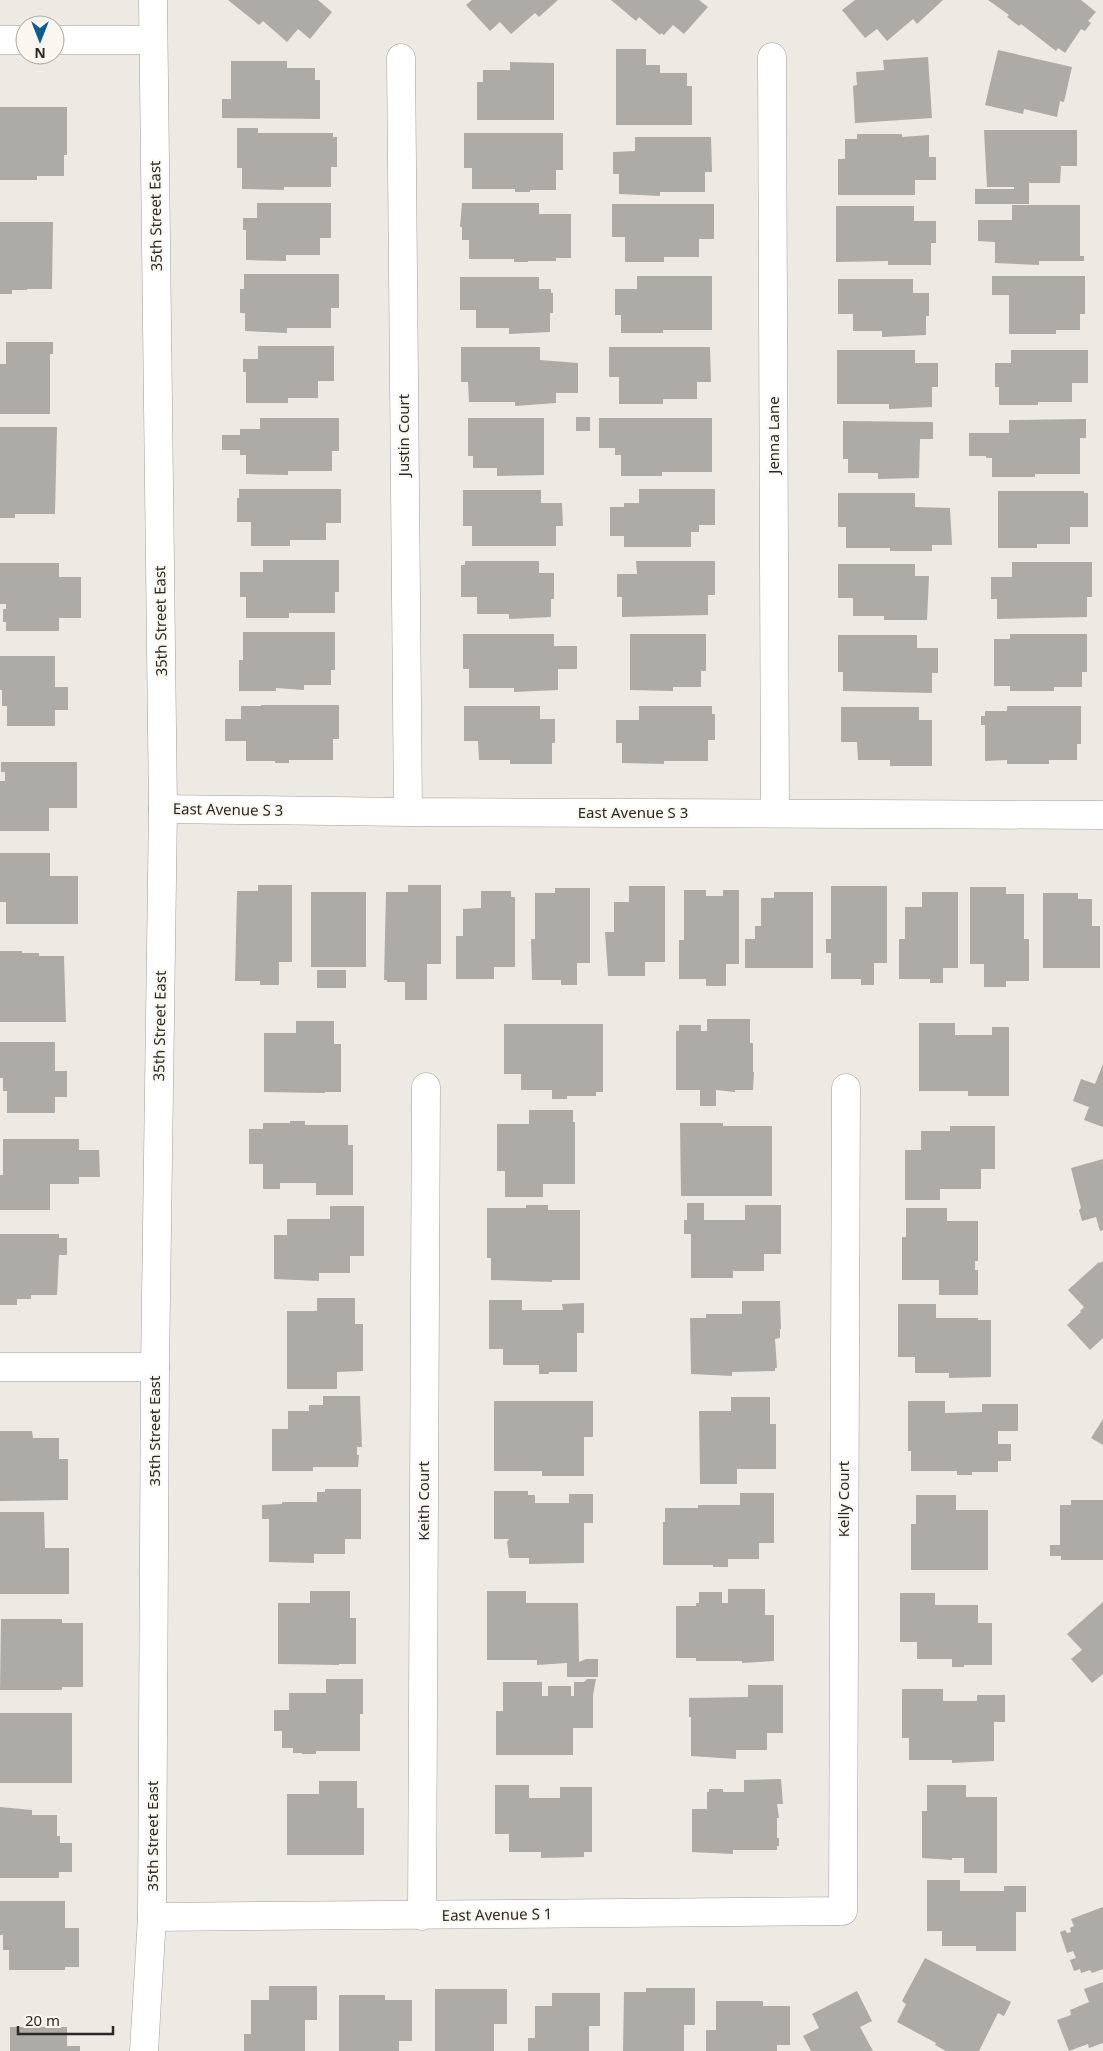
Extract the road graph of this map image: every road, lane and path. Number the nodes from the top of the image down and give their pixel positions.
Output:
1 (153, 0) edge
2 (0, 40) edge
3 (15, 40) edge
4 (65, 40) edge
5 (153, 40) junction
6 (772, 56) dead end
7 (401, 58) dead end
8 (163, 809) junction
9 (408, 812) junction
10 (775, 813) junction
11 (1103, 815) edge
12 (426, 1086) dead end
13 (846, 1088) dead end
14 (0, 1367) edge
15 (156, 1367) junction
16 (842, 1911) joint
17 (422, 1916) junction
18 (152, 1918) junction
19 (144, 2051) edge

1 - 5 street, 35th Street East
2 - 3 street
4 - 5 street
5 - 8 street, 35th Street East
6 - 10 street, Jenna Lane
7 - 9 street, Justin Court
8 - 9 street, East Avenue S 3
8 - 15 street, 35th Street East
9 - 10 street, East Avenue S 3
10 - 11 street, East Avenue S 3
12 - 17 street, Keith Court
13 - 16 street, Kelly Court
14 - 15 street
15 - 18 street, 35th Street East
16 - 17 street, East Avenue S 1
17 - 18 street, East Avenue S 1
18 - 19 street, 35th Street East

